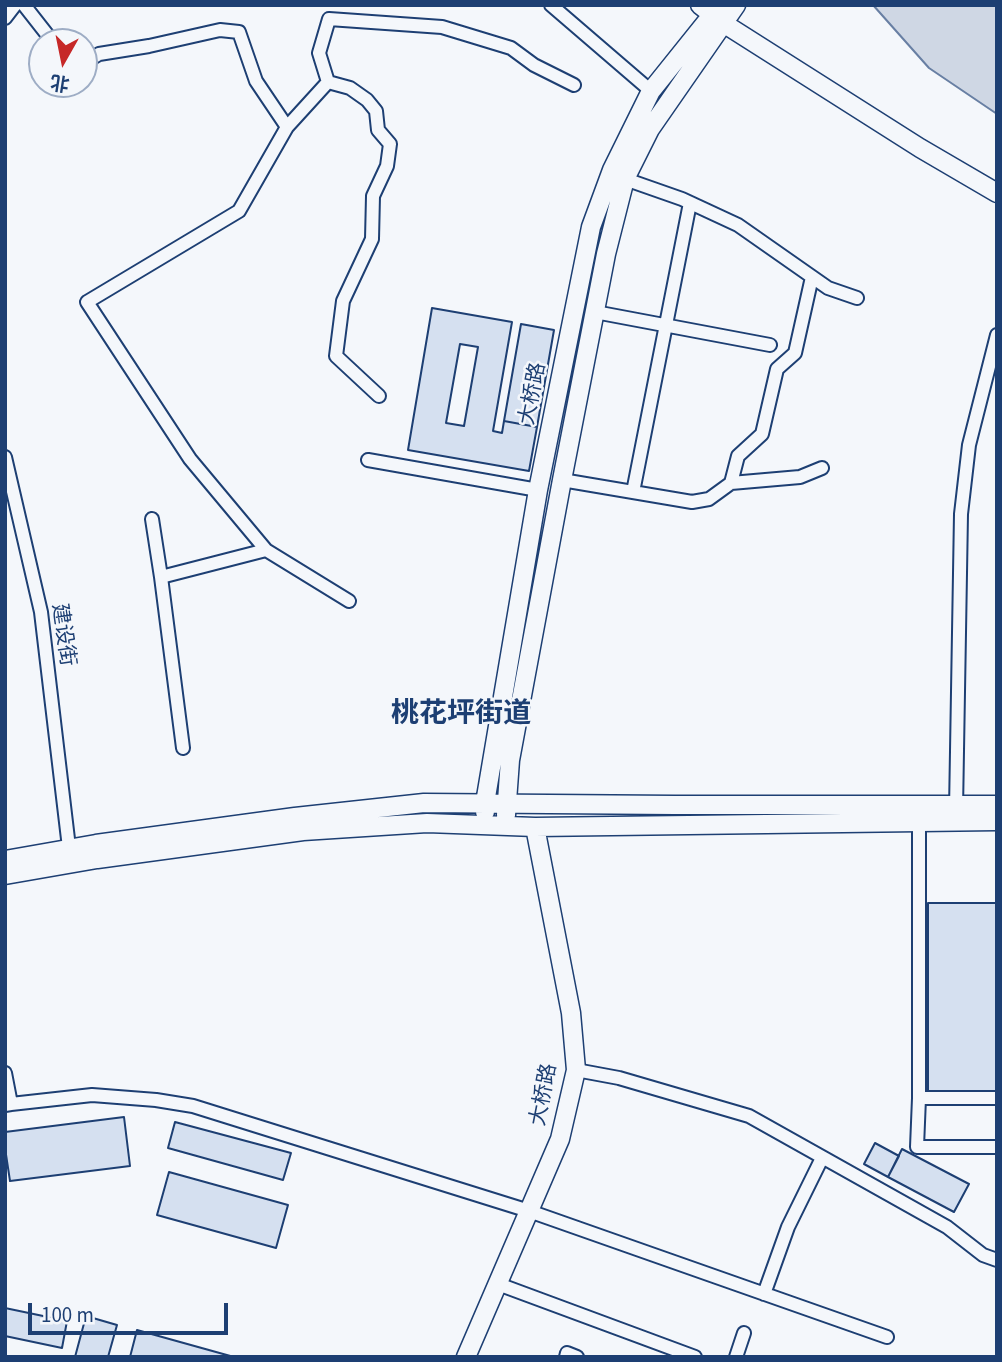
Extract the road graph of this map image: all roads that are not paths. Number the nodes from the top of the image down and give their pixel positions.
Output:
1 (15, 5) edge
2 (24, 5) edge
3 (551, 5) edge
4 (736, 5) edge
5 (714, 12) edge
6 (5, 18) edge
7 (42, 28) edge
8 (98, 55) edge
9 (328, 82) junction
10 (574, 85) dead end
11 (651, 91) junction
12 (286, 127) junction
13 (625, 179) junction
14 (997, 193) edge
15 (690, 203) junction
16 (812, 277) junction
17 (857, 298) dead end
18 (595, 312) junction
19 (666, 325) junction
20 (997, 335) edge
21 (770, 345) dead end
22 (379, 396) dead end
23 (5, 457) edge
24 (368, 460) dead end
25 (822, 468) dead end
26 (562, 480) junction
27 (731, 483) junction
28 (538, 490) junction
29 (633, 492) junction
30 (10, 495) edge
31 (152, 519) dead end
32 (266, 550) junction
33 (161, 577) junction
34 (349, 601) dead end
35 (183, 748) dead end
36 (485, 803) junction
37 (506, 804) junction
38 (997, 805) edge
39 (956, 813) junction
40 (919, 821) junction
41 (997, 821) edge
42 (485, 825) junction
43 (505, 826) junction
44 (535, 827) junction
45 (71, 856) junction
46 (5, 860) edge
47 (5, 875) edge
48 (576, 1070) junction
49 (5, 1073) edge
50 (919, 1098) junction
51 (997, 1098) edge
52 (8, 1104) edge
53 (997, 1147) edge
54 (822, 1158) junction
55 (529, 1211) junction
56 (997, 1260) edge
57 (498, 1284) junction
58 (764, 1294) junction
59 (744, 1334) dead end
60 (887, 1337) dead end
61 (467, 1357) edge
62 (566, 1357) edge
63 (577, 1357) edge
64 (695, 1357) edge
65 (736, 1357) edge

1 - 6 street
2 - 7 street
3 - 11 street
4 - 5 main road
5 - 11 main road, 大桥路
5 - 13 main road
5 - 14 main road
8 - 12 street
9 - 10 street
9 - 12 street
9 - 22 street
11 - 28 main road, 大桥路
12 - 32 street
13 - 15 street
13 - 18 main road
15 - 16 street
15 - 19 street
16 - 17 street
16 - 27 street
18 - 19 street
18 - 26 main road
19 - 21 street
19 - 29 street
20 - 39 street
23 - 30 street, 建设街
24 - 28 street
25 - 27 street
26 - 29 street
26 - 37 main road
27 - 29 street
28 - 36 main road, 大桥路
30 - 45 street, 建设街
31 - 33 street
32 - 33 street
32 - 34 street
33 - 35 street
36 - 37 main road
36 - 42 main road, 大桥路
36 - 45 main road
37 - 39 main road
37 - 43 main road
38 - 39 main road
39 - 40 main road
39 - 41 main road
40 - 44 main road
40 - 50 street
42 - 43 main road
42 - 45 main road
43 - 44 main road
44 - 48 main road, 大桥路
45 - 46 main road
45 - 47 main road
48 - 54 street
48 - 55 main road, 大桥路
49 - 52 street
50 - 51 street
50 - 53 street
52 - 55 street
54 - 56 street
54 - 58 street
55 - 57 main road, 大桥路
55 - 58 street
57 - 61 main road, 大桥路
57 - 64 street
58 - 60 street
59 - 65 street
62 - 63 street

